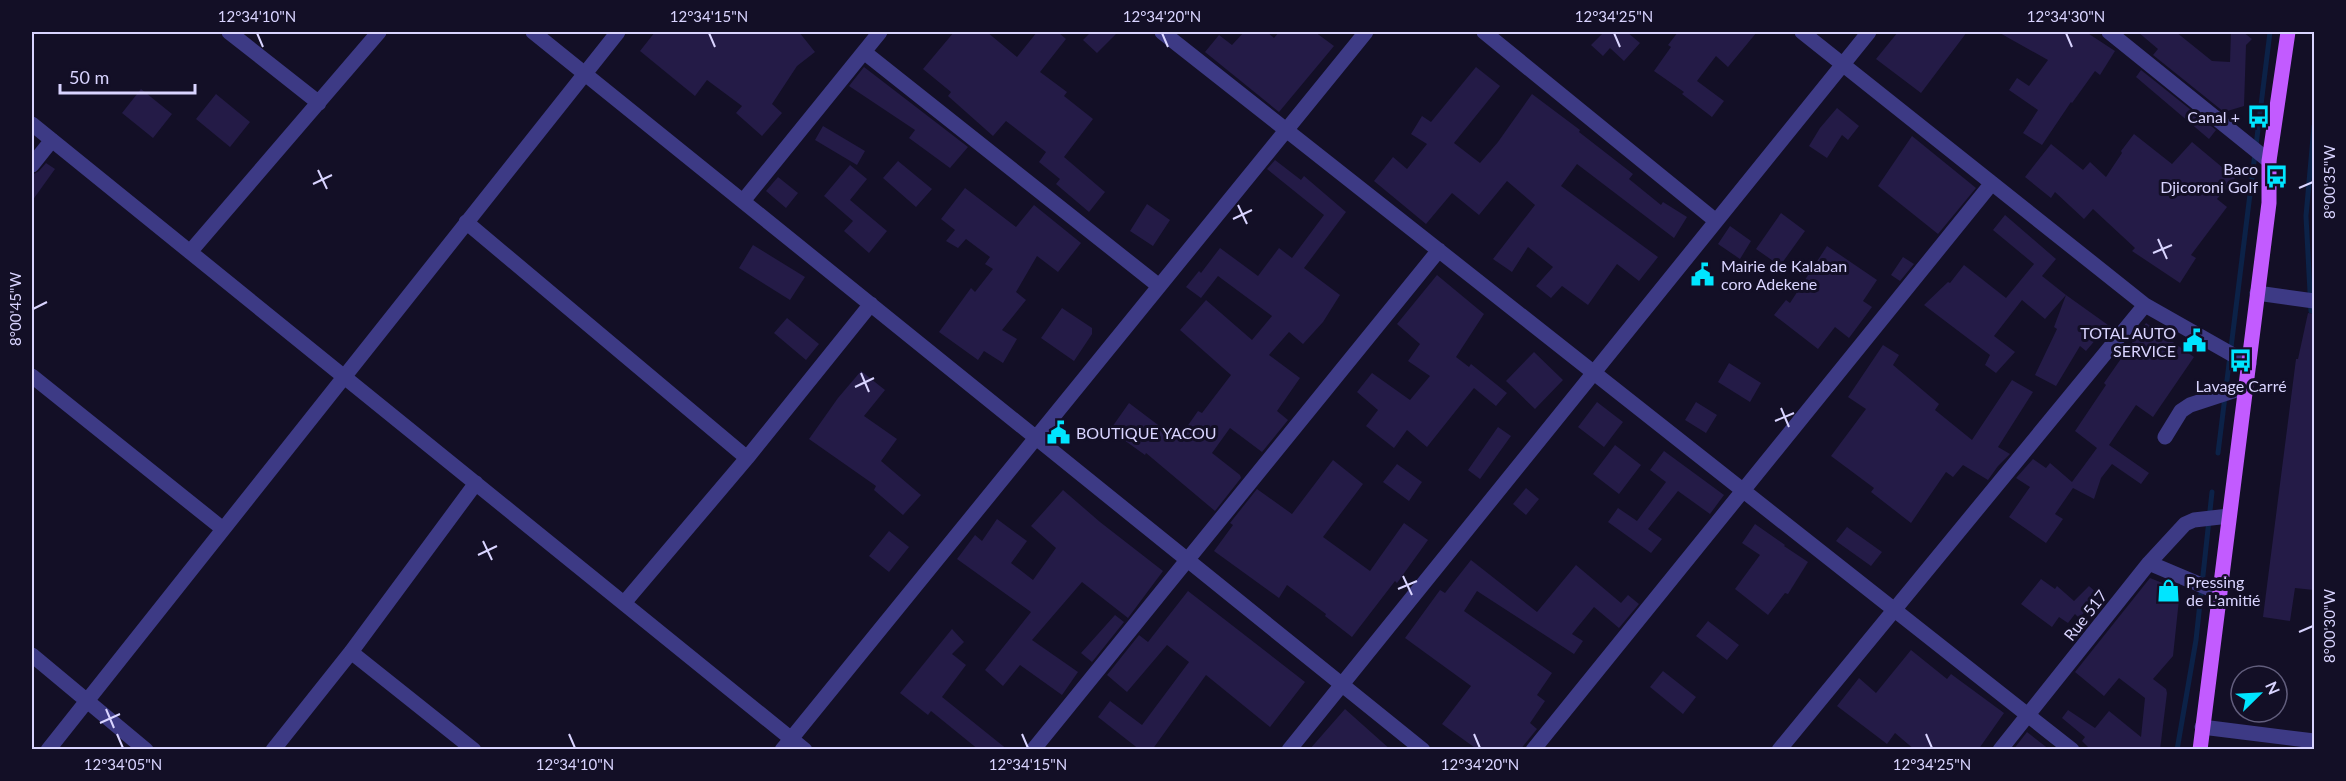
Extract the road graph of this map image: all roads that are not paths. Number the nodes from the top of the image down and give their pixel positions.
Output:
1 (229, 32) edge
2 (379, 32) edge
3 (533, 32) edge
4 (618, 32) edge
5 (880, 32) edge
6 (1162, 32) edge
7 (1366, 32) edge
8 (1484, 32) edge
9 (1802, 32) edge
10 (1869, 32) edge
11 (2109, 32) edge
12 (2288, 32) edge
13 (864, 52) junction
14 (1843, 64) junction
15 (585, 73) junction
16 (319, 103) junction
17 (32, 124) edge
18 (1287, 129) junction
19 (52, 140) junction
20 (2269, 161) junction
21 (32, 165) edge
22 (1992, 183) junction
23 (743, 201) junction
24 (1716, 221) junction
25 (466, 222) junction
26 (1439, 250) junction
27 (190, 252) junction
28 (1159, 286) junction
29 (2257, 293) junction
30 (2314, 301) edge
31 (871, 304) junction
32 (2145, 305) junction
33 (2249, 364) junction
34 (1594, 372) junction
35 (32, 376) edge
36 (344, 376) junction
37 (2246, 387) junction
38 (2166, 437) dead end
39 (1036, 438) junction
40 (747, 458) junction
41 (476, 483) junction
42 (1743, 490) junction
43 (2229, 516) junction
44 (223, 529) junction
45 (1188, 560) junction
46 (2149, 563) junction
47 (2220, 593) junction
48 (624, 603) junction
49 (1894, 609) junction
50 (351, 652) junction
51 (32, 655) edge
52 (1342, 685) junction
53 (86, 700) junction
54 (2028, 715) junction
55 (2202, 727) junction
56 (2314, 741) edge
57 (787, 744) edge
58 (48, 750) edge
59 (146, 750) edge
60 (273, 750) edge
61 (474, 750) edge
62 (805, 750) edge
63 (1033, 750) edge
64 (1289, 750) edge
65 (1423, 750) edge
66 (1533, 750) edge
67 (1779, 750) edge
68 (2000, 750) edge
69 (2072, 750) edge
70 (2200, 750) edge

1 - 16 street
2 - 16 street
3 - 15 street
4 - 15 street
5 - 13 street
6 - 18 street
7 - 18 street
8 - 24 street
9 - 14 street
10 - 14 street
11 - 20 street
12 - 20 main road
13 - 23 street
13 - 28 street
14 - 22 street
14 - 24 street
15 - 23 street
15 - 25 street
16 - 27 street
17 - 19 street
18 - 26 street
18 - 28 street
19 - 21 street
19 - 27 street
20 - 29 main road
22 - 32 street
22 - 42 street
23 - 31 street
24 - 34 street
25 - 36 street
25 - 40 street
26 - 34 street
26 - 45 street
27 - 36 street
28 - 39 street
29 - 30 street
29 - 33 main road
31 - 39 street
31 - 40 street
32 - 33 street
32 - 49 street
33 - 37 main road
34 - 42 street
34 - 52 street
35 - 44 street
36 - 41 street
36 - 44 street
37 - 38 street
37 - 43 main road
39 - 45 street
39 - 57 street
40 - 48 street
41 - 48 street
41 - 50 street
42 - 49 street
42 - 66 street
43 - 46 street, Rue 517
43 - 47 main road
44 - 53 street
45 - 52 street
45 - 63 street
46 - 47 street
46 - 54 street, Rue 517
47 - 55 main road
48 - 57 street
49 - 54 street
49 - 67 street
50 - 60 street
50 - 61 street
51 - 53 street
52 - 64 street
52 - 65 street
53 - 58 street
53 - 59 street
54 - 68 street, Rue 517
54 - 69 street
55 - 56 street
55 - 70 main road
57 - 62 street

